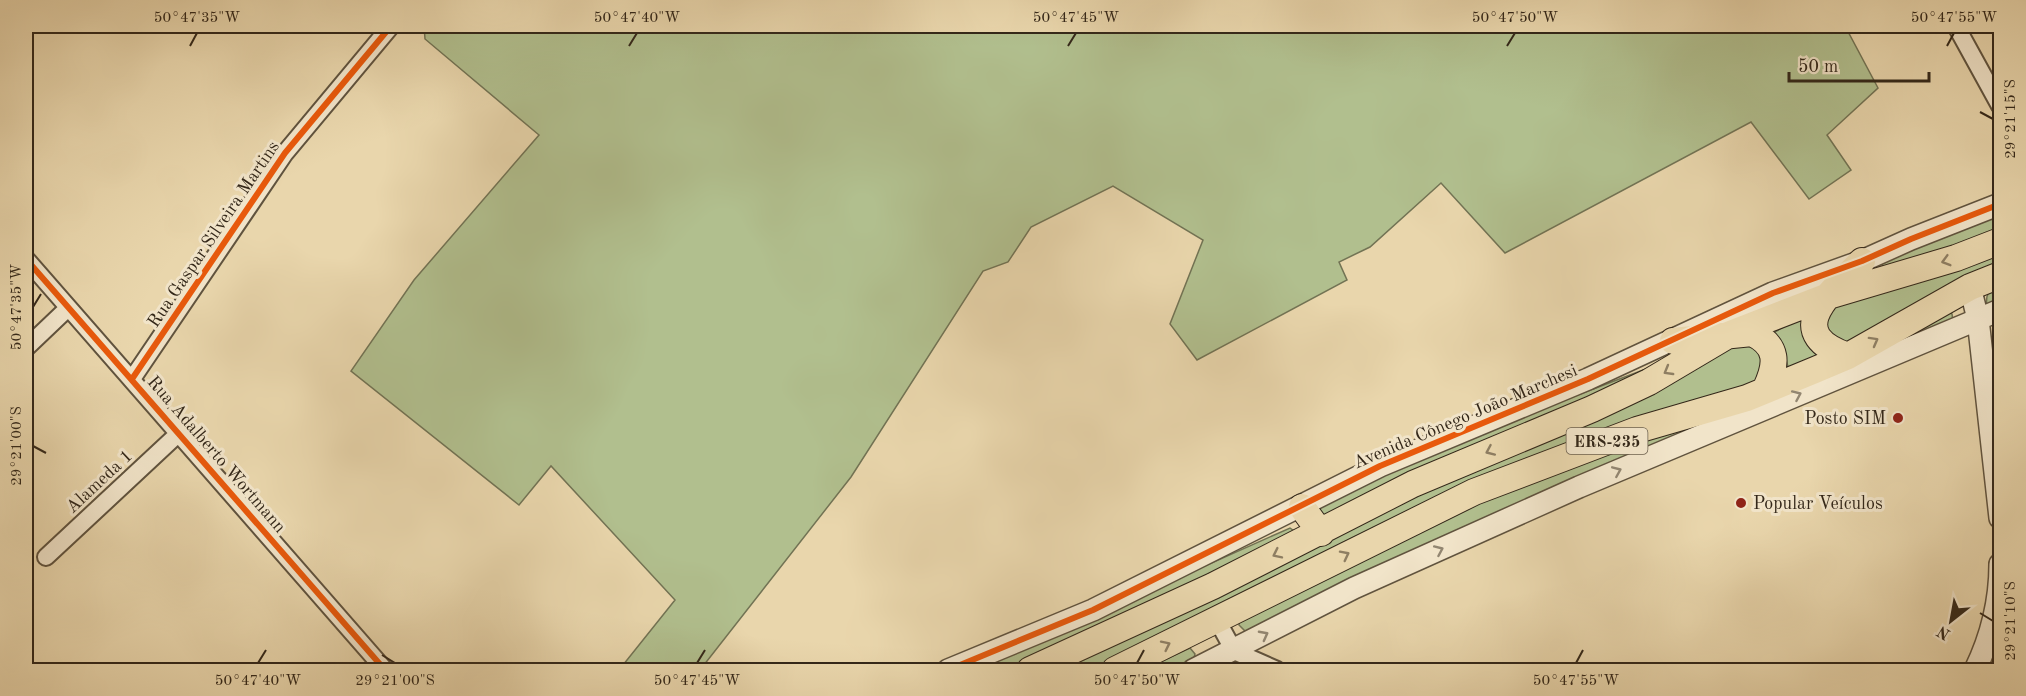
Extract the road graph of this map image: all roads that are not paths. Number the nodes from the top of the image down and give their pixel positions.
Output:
1 (391, 26) edge
2 (1956, 26) edge
3 (2001, 106) edge
4 (2001, 204) edge
5 (2001, 241) edge
6 (26, 259) edge
7 (1862, 261) junction
8 (2001, 275) edge
9 (1970, 287) junction
10 (1828, 296) junction
11 (68, 308) junction
12 (2001, 310) edge
13 (1978, 319) junction
14 (1730, 334) junction
15 (1673, 341) junction
16 (26, 348) edge
17 (1848, 356) junction
18 (132, 379) junction
19 (1766, 388) junction
20 (179, 433) junction
21 (1302, 507) junction
22 (2001, 518) edge
23 (1321, 533) junction
24 (46, 558) dead end
25 (2001, 564) edge
26 (1217, 620) junction
27 (1234, 651) junction
28 (385, 670) edge
29 (948, 670) edge
30 (1030, 670) edge
31 (1115, 670) edge
32 (1193, 670) edge
33 (1277, 670) edge
34 (1975, 670) edge

1 - 18 street, Rua Gaspar Silveira Martins
2 - 3 street
4 - 7 street, Avenida Cônego João Marchesi
5 -> 10 main road, ERS-235
6 - 11 street, Rua Adalberto Wortmann
7 - 10 main road
7 - 15 street, Avenida Cônego João Marchesi
8 - 9 main road, ERS-235
9 - 13 street
17 -> 9 main road, ERS-235
10 - 14 main road, ERS-235
10 - 17 main road
11 - 16 street
11 - 18 street, Rua Adalberto Wortmann
12 - 13 street
13 - 22 street
27 -> 13 street
14 - 15 main road
14 - 19 main road
14 -> 23 main road, ERS-235
15 - 21 street, Avenida Cônego João Marchesi
17 - 19 main road, ERS-235
18 - 20 street, Rua Adalberto Wortmann
26 -> 19 main road, ERS-235
20 - 24 street, Alameda 1
20 - 28 street, Rua Adalberto Wortmann
21 - 23 main road
21 - 29 street, Avenida Cônego João Marchesi
23 -> 30 main road, ERS-235
25 - 34 street
26 - 27 street
31 -> 26 main road, ERS-235
27 - 32 street
27 - 33 street

